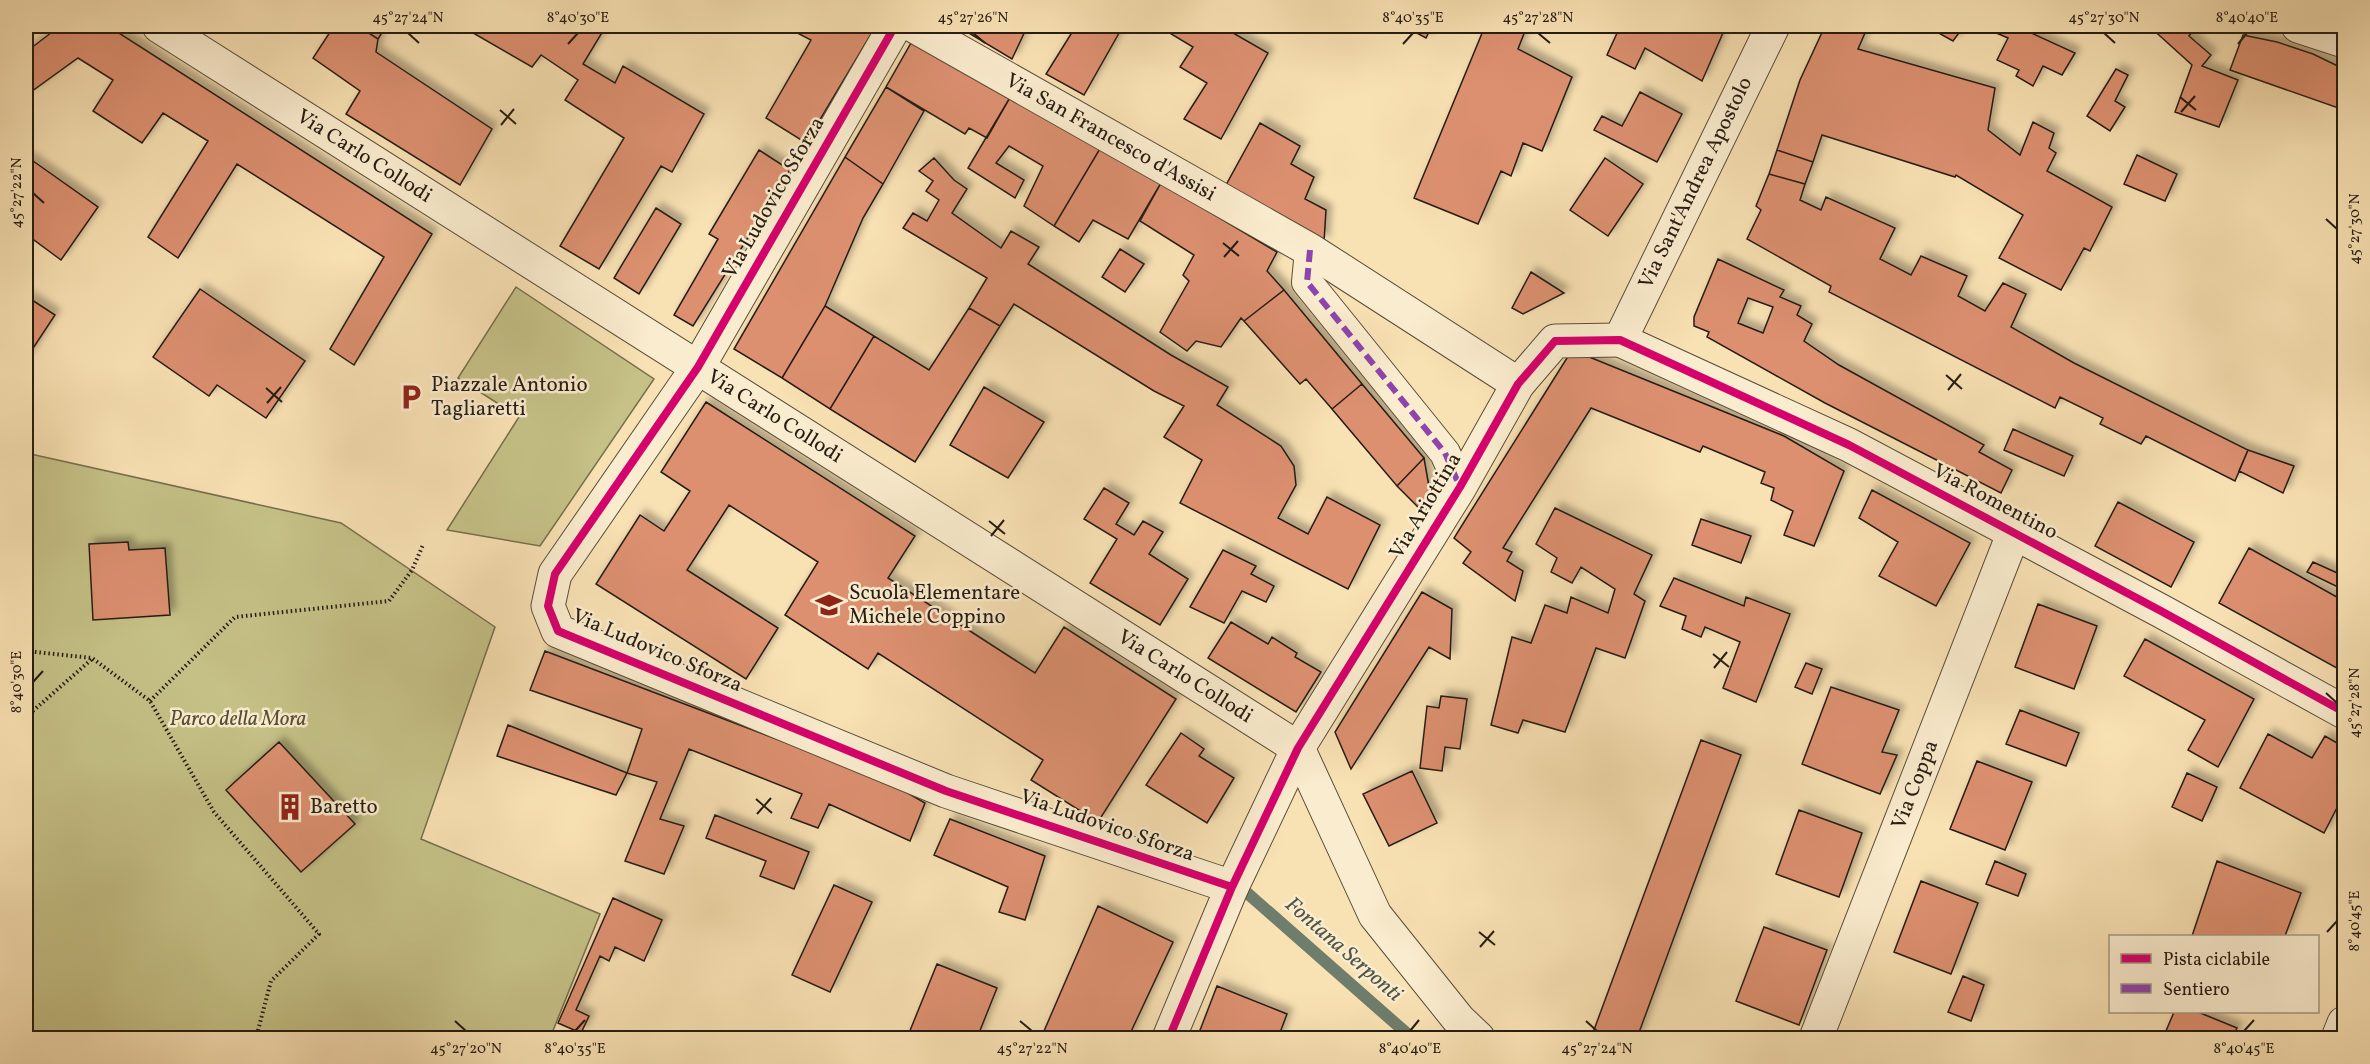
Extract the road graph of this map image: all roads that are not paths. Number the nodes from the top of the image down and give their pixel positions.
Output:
1 (159, 26) edge
2 (895, 26) edge
3 (914, 26) edge
4 (1773, 26) edge
5 (2298, 26) edge
6 (2344, 41) edge
7 (1310, 250) junction
8 (1620, 340) junction
9 (698, 367) junction
10 (1518, 384) junction
11 (1461, 487) junction
12 (2014, 532) junction
13 (2344, 712) edge
14 (1298, 748) junction
15 (1232, 887) junction
16 (2344, 1023) edge
17 (1169, 1038) edge
18 (1478, 1038) edge
19 (1816, 1038) edge
20 (2338, 1038) edge

1 - 9 street, Via Carlo Collodi
2 - 9 street, Via Ludovico Sforza
3 - 7 street, Via San Francesco d'Assisi
4 - 8 street, Via Sant'Andrea Apostolo
5 - 6 street
7 - 10 street, Via San Francesco d'Assisi
7 - 11 street
8 - 10 street, Via Ariottina
8 - 12 street, Via Romentino
9 - 14 street, Via Carlo Collodi
9 - 15 street, Via Ludovico Sforza
10 - 11 street, Via Ariottina
11 - 14 street, Via Ariottina
12 - 13 street, Via Romentino
12 - 19 street, Via Coppa
14 - 15 street, Via Ariottina
14 - 18 street
15 - 17 street, Via Ariottina
16 - 20 street

